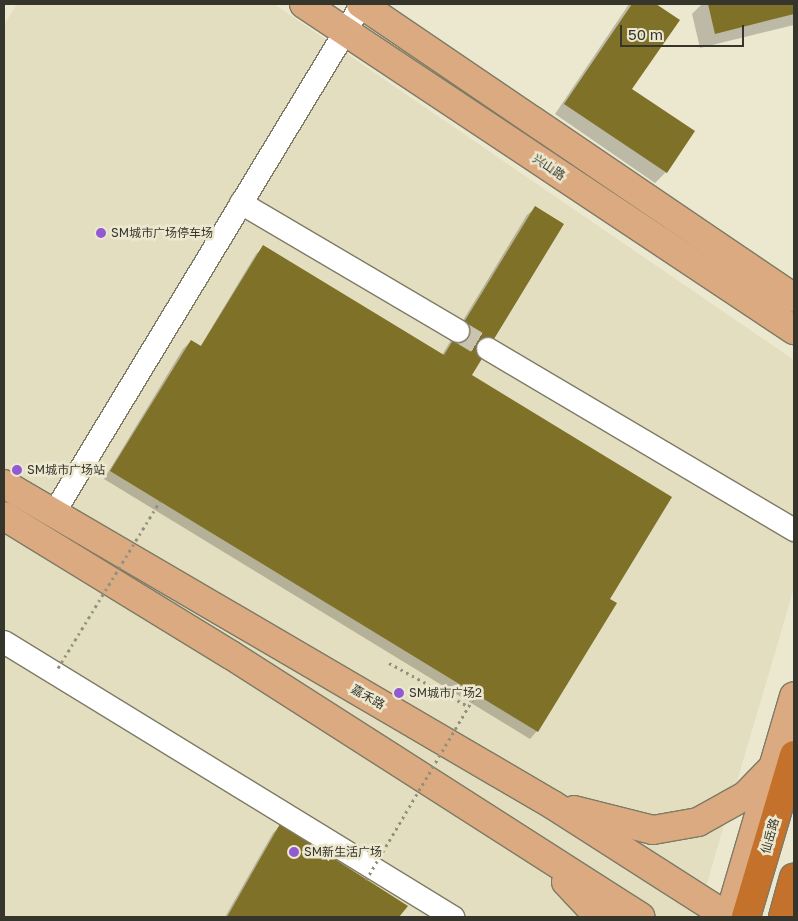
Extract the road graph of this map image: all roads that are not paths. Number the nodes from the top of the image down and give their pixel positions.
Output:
1 (304, 4) edge
2 (362, 4) edge
3 (346, 31) junction
4 (241, 203) junction
5 (794, 298) edge
6 (794, 330) edge
7 (458, 331) tunnel mouth
8 (488, 349) tunnel mouth
9 (4, 484) edge
10 (54, 513) junction
11 (4, 516) edge
12 (794, 530) edge
13 (4, 642) edge
14 (794, 696) edge
15 (784, 760) edge
16 (553, 805) junction
17 (532, 848) junction
18 (794, 877) edge
19 (453, 917) edge
20 (599, 917) edge
21 (640, 917) edge
22 (729, 917) edge
23 (746, 917) edge
24 (783, 917) edge

1 - 3 main road, 兴山路
2 - 3 street
2 - 5 main road
3 - 4 street
3 - 6 main road, 兴山路
4 - 7 street
4 - 10 street
8 - 12 street
9 - 10 main road, 嘉禾路
10 - 16 main road, 嘉禾路
11 - 17 main road
13 - 19 street
14 - 15 main road
15 - 16 main road
15 - 22 main road
15 - 23 highway, 仙岳路
16 - 22 main road, 嘉禾路
17 - 20 main road
17 - 21 main road
18 - 24 highway

